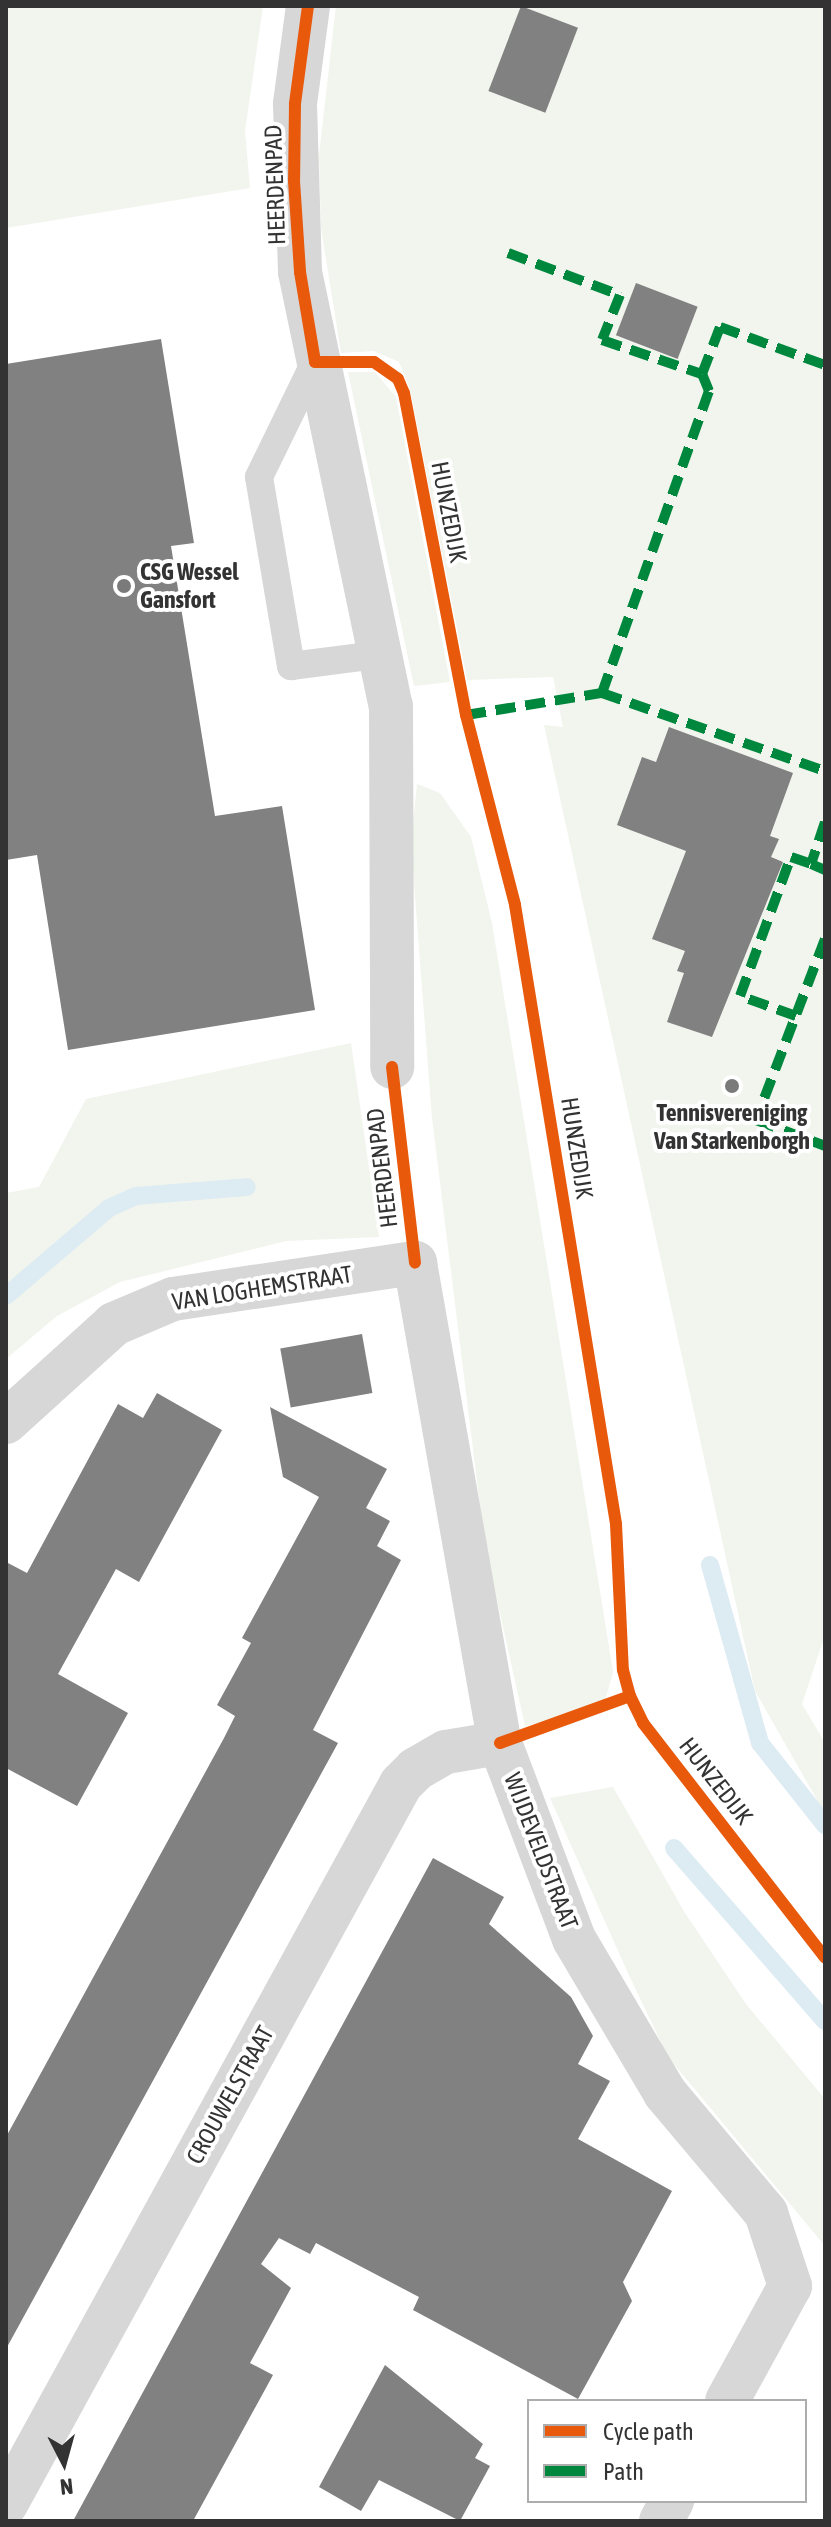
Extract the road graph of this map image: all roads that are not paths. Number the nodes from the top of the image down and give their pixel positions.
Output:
1 (308, 6) edge
2 (315, 362) junction
3 (383, 654) junction
4 (392, 1067) dead end
5 (415, 1263) joint
6 (6, 1422) edge
7 (500, 1743) junction
8 (728, 2399) edge
9 (671, 2503) edge
10 (6, 2504) edge
11 (661, 2521) edge

1 - 2 street, HEERDENPAD
2 - 3 street, HEERDENPAD
2 - 3 lane
3 - 4 street, HEERDENPAD
5 - 6 street, VAN LOGHEMSTRAAT
5 - 7 street, WIJDEVELDSTRAAT
7 - 8 street, WIJDEVELDSTRAAT
7 - 10 street, CROUWELSTRAAT
9 - 11 street

